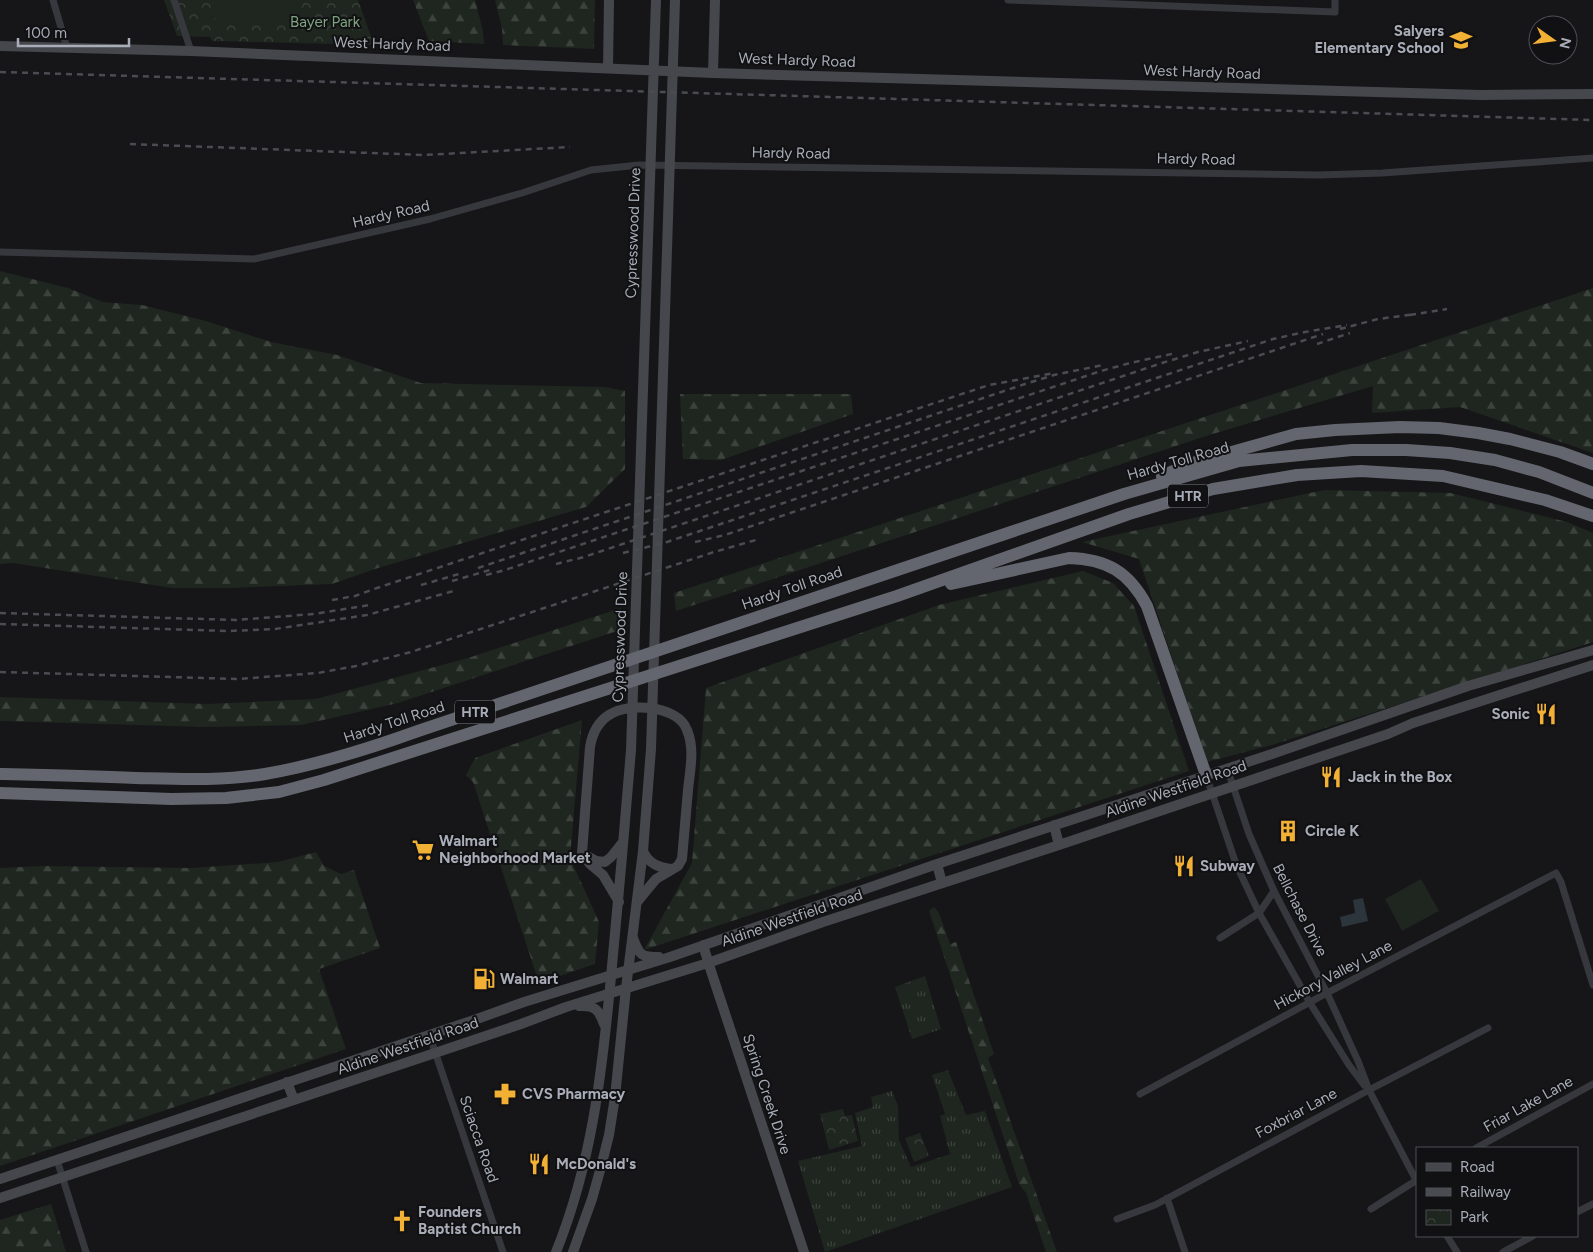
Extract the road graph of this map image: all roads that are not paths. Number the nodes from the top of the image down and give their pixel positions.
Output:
1 (53, 0) edge
2 (174, 0) edge
3 (609, 0) edge
4 (656, 0) edge
5 (675, 0) edge
6 (715, 0) edge
7 (1008, 0) edge
8 (1336, 0) edge
9 (0, 46) edge
10 (66, 48) junction
11 (191, 50) junction
12 (608, 68) junction
13 (713, 73) junction
14 (1593, 94) edge
15 (1593, 158) edge
16 (0, 252) edge
17 (1593, 464) edge
18 (1593, 493) edge
19 (1124, 494) junction
20 (1593, 516) edge
21 (897, 596) junction
22 (1593, 650) edge
23 (1593, 665) edge
24 (1529, 669) junction
25 (1534, 684) junction
26 (1407, 708) junction
27 (1413, 723) junction
28 (1227, 768) junction
29 (0, 774) edge
30 (1206, 775) junction
31 (1233, 785) junction
32 (1212, 792) junction
33 (0, 793) edge
34 (1054, 825) junction
35 (624, 841) junction
36 (1059, 844) junction
37 (643, 851) junction
38 (582, 853) junction
39 (937, 864) junction
40 (671, 870) junction
41 (942, 883) junction
42 (1274, 891) junction
43 (619, 902) junction
44 (637, 902) junction
45 (819, 904) junction
46 (1259, 913) junction
47 (823, 922) junction
48 (632, 937) junction
49 (1220, 938) dead end
50 (704, 945) junction
51 (670, 957) junction
52 (708, 963) junction
53 (628, 970) junction
54 (611, 975) junction
55 (1593, 985) edge
56 (626, 988) junction
57 (1327, 993) junction
58 (609, 994) junction
59 (1310, 1003) junction
60 (566, 1007) junction
61 (605, 1028) junction
62 (1488, 1028) dead end
63 (429, 1034) junction
64 (435, 1053) junction
65 (287, 1082) junction
66 (1593, 1084) edge
67 (1369, 1090) junction
68 (1140, 1094) dead end
69 (294, 1100) junction
70 (1478, 1147) edge
71 (57, 1160) junction
72 (585, 1161) junction
73 (602, 1165) junction
74 (63, 1177) junction
75 (0, 1178) edge
76 (1416, 1181) edge
77 (0, 1198) edge
78 (1167, 1198) junction
79 (1593, 1204) edge
80 (1371, 1209) dead end
81 (1578, 1212) edge
82 (1117, 1220) dead end
83 (1448, 1237) edge
84 (1531, 1237) edge
85 (86, 1252) edge
86 (503, 1252) edge
87 (556, 1252) edge
88 (573, 1252) edge
89 (804, 1252) edge
90 (1185, 1252) edge
91 (1457, 1252) edge
92 (1503, 1252) edge

1 - 10 street
2 - 11 street
3 - 12 main road
4 - 35 main road, Cypresswood Drive
5 - 37 main road
6 - 13 main road
7 - 8 street
9 - 10 main road, West Hardy Road
10 - 11 main road, West Hardy Road
11 - 12 main road, West Hardy Road
12 - 13 main road, West Hardy Road
13 - 14 main road, West Hardy Road
15 - 16 street, Hardy Road
17 - 19 highway
18 - 19 highway, Hardy Toll Road / HTR
19 - 29 highway, Hardy Toll Road / HTR
20 - 21 highway, HTR
21 - 30 highway
21 - 33 highway, HTR
22 - 24 main road, Aldine Westfield Road
23 - 25 main road, Aldine Westfield Road
24 - 25 main road
24 - 26 main road, Aldine Westfield Road
25 - 27 main road, Aldine Westfield Road
26 - 27 main road
26 - 28 main road, Aldine Westfield Road
27 - 31 main road, Aldine Westfield Road
28 - 30 main road, Aldine Westfield Road
28 - 31 street, Bellchase Drive
30 - 32 street, Bellchase Drive
30 - 34 main road, Aldine Westfield Road
31 - 32 main road, Aldine Westfield Road
31 - 42 street, Bellchase Drive
32 - 36 main road, Aldine Westfield Road
32 - 46 street, Bellchase Drive
34 - 36 main road
34 - 39 main road, Aldine Westfield Road
35 - 38 main road
35 - 43 main road, Cypresswood Drive
36 - 41 main road, Aldine Westfield Road
37 - 40 main road
37 - 44 main road
38 - 40 main road
38 - 43 main road
39 - 41 main road
39 - 45 main road, Aldine Westfield Road
40 - 44 main road
41 - 47 main road, Aldine Westfield Road
42 - 46 street
42 - 57 street, Bellchase Drive
43 - 54 main road, Cypresswood Drive
44 - 48 main road
45 - 47 main road
45 - 50 main road, Aldine Westfield Road
46 - 49 street
46 - 59 street, Bellchase Drive
47 - 52 main road, Aldine Westfield Road
48 - 51 main road
48 - 53 main road
50 - 51 main road, Aldine Westfield Road
50 - 52 main road, Spring Creek Drive
51 - 53 main road, Aldine Westfield Road
52 - 56 main road, Aldine Westfield Road
52 - 89 main road, Spring Creek Drive
53 - 54 main road, Aldine Westfield Road
53 - 56 main road
54 - 58 main road, Cypresswood Drive
54 - 63 main road, Aldine Westfield Road
55 - 57 street, Hickory Valley Lane
56 - 58 main road, Aldine Westfield Road
56 - 73 main road
57 - 59 street, Hickory Valley Lane
57 - 67 street, Bellchase Drive
58 - 60 main road, Aldine Westfield Road
58 - 61 main road, Cypresswood Drive
59 - 67 street, Bellchase Drive
59 - 68 street, Hickory Valley Lane
60 - 61 main road
60 - 64 main road, Aldine Westfield Road
61 - 72 main road, Cypresswood Drive
62 - 67 street, Foxbriar Lane
63 - 64 street, Sciacca Road
63 - 65 main road, Aldine Westfield Road
64 - 69 main road, Aldine Westfield Road
64 - 86 street, Sciacca Road
65 - 69 main road
65 - 71 main road, Aldine Westfield Road
66 - 70 street, Friar Lake Lane
67 - 76 street, Bellchase Drive
67 - 78 street, Foxbriar Lane
69 - 74 main road, Aldine Westfield Road
71 - 74 street
71 - 75 main road, Aldine Westfield Road
72 - 73 main road
72 - 87 main road, Cypresswood Drive
73 - 88 main road
74 - 77 main road, Aldine Westfield Road
74 - 85 street
76 - 80 street
78 - 82 street, Foxbriar Lane
78 - 90 street
79 - 81 street
83 - 91 street
84 - 92 street

